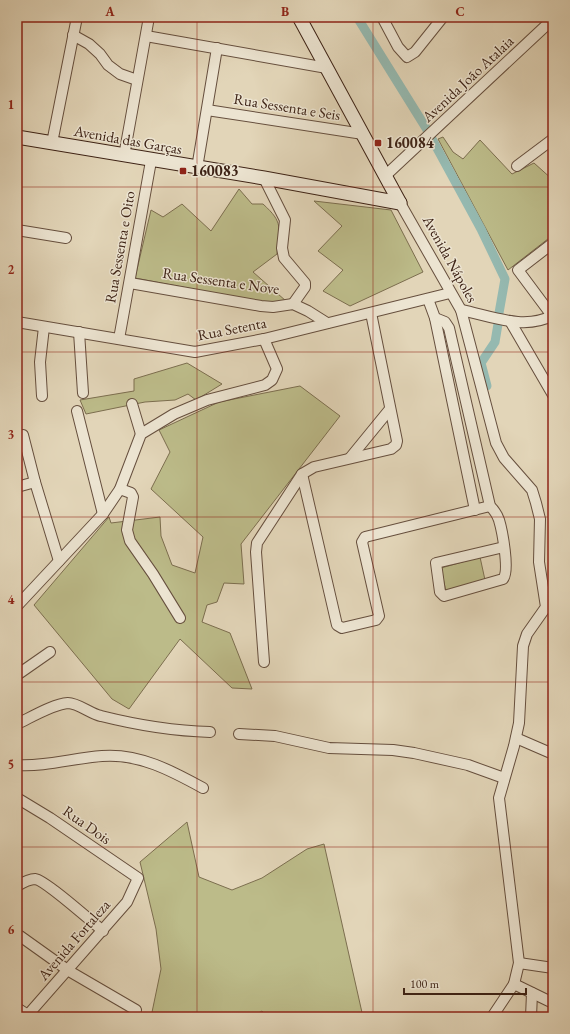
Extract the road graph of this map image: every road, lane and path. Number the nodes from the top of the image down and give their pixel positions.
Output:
1 (76, 17) edge
2 (149, 17) edge
3 (299, 17) edge
4 (382, 17) edge
5 (443, 17) edge
6 (551, 20) edge
7 (73, 35) junction
8 (146, 36) junction
9 (217, 48) junction
10 (327, 68) junction
11 (137, 80) junction
12 (207, 110) junction
13 (363, 134) junction
14 (17, 137) edge
15 (553, 139) edge
16 (52, 143) junction
17 (124, 156) junction
18 (151, 160) junction
19 (516, 166) dead end
20 (196, 168) junction
21 (385, 176) junction
22 (264, 178) junction
23 (400, 203) junction
24 (17, 230) edge
25 (66, 238) dead end
26 (553, 243) edge
27 (130, 282) junction
28 (450, 293) junction
29 (428, 299) junction
30 (293, 304) junction
31 (461, 310) junction
32 (371, 313) junction
33 (553, 316) edge
34 (435, 318) junction
35 (510, 321) junction
36 (17, 322) edge
37 (327, 324) junction
38 (44, 326) junction
39 (79, 332) junction
40 (119, 339) junction
41 (264, 339) junction
42 (83, 393) dead end
43 (553, 395) edge
44 (42, 396) dead end
45 (132, 404) dead end
46 (390, 408) junction
47 (77, 411) dead end
48 (141, 434) junction
49 (23, 435) dead end
50 (350, 458) junction
51 (302, 474) junction
52 (35, 482) junction
53 (17, 487) edge
54 (120, 489) junction
55 (490, 506) junction
56 (475, 510) junction
57 (103, 514) junction
58 (504, 547) junction
59 (59, 561) junction
60 (550, 600) edge
61 (17, 606) edge
62 (180, 618) dead end
63 (50, 652) dead end
64 (264, 662) dead end
65 (17, 675) edge
66 (17, 724) edge
67 (210, 732) dead end
68 (239, 734) dead end
69 (516, 738) junction
70 (553, 754) edge
71 (17, 765) edge
72 (504, 778) junction
73 (203, 788) dead end
74 (17, 798) edge
75 (138, 878) joint
76 (17, 886) edge
77 (103, 931) junction
78 (20, 936) dead end
79 (519, 963) junction
80 (553, 968) edge
81 (69, 971) junction
82 (514, 984) junction
83 (532, 993) junction
84 (553, 1003) edge
85 (17, 1008) edge
86 (136, 1010) dead end
87 (29, 1016) edge
88 (492, 1017) edge
89 (531, 1017) edge

1 - 7 street
2 - 8 street
3 - 10 main road, Avenida Nápoles
4 - 5 street
6 - 21 street, Avenida João Atalaia
7 - 11 street
7 - 16 street
8 - 9 street
8 - 11 street
9 - 10 street
9 - 12 street
10 - 13 main road, Avenida Nápoles
11 - 17 street
12 - 13 street, Rua Sessenta e Seis
12 - 20 street
13 - 21 main road, Avenida Nápoles
14 - 16 main road, Avenida das Garças
15 - 19 street
16 - 17 main road, Avenida das Garças
17 - 18 main road, Avenida das Garças
18 - 20 main road, Avenida das Garças
18 - 27 street, Rua Sessenta e Oito
20 - 22 main road, Avenida das Garças
21 - 23 main road, Avenida Nápoles
22 - 23 main road, Avenida das Garças
22 - 30 street
23 - 28 street, Avenida Nápoles
24 - 25 street
26 - 33 street
27 - 30 street, Rua Sessenta e Nove
27 - 40 street, Rua Sessenta e Oito
28 - 29 street, Rua Setenta
28 - 31 street, Avenida Nápoles
29 - 32 street, Rua Setenta
29 - 34 street
30 - 37 street, Rua Sessenta e Nove
31 - 35 street
31 - 60 street, Avenida Nápoles
32 - 37 street, Rua Setenta
32 - 46 street
33 - 35 street
34 - 55 street
34 - 56 street
35 - 43 street
36 - 38 street, Rua Setenta
37 - 41 street, Rua Setenta
38 - 39 street, Rua Setenta
38 - 44 street
39 - 40 street, Rua Setenta
39 - 42 street
40 - 41 street, Rua Setenta
41 - 48 street
45 - 48 street
46 - 50 street
46 - 50 street
47 - 57 street
48 - 54 street
49 - 52 street
50 - 51 street
51 - 56 street
51 - 64 street
52 - 53 street
52 - 59 street
54 - 57 street
54 - 62 street
55 - 56 street
55 - 58 street
57 - 59 street
58 - 58 street
59 - 61 street
60 - 69 street
63 - 65 street
66 - 67 street
68 - 72 street
69 - 70 street
69 - 72 street
71 - 73 street
72 - 79 street
74 - 75 street, Rua Dois
75 - 77 street, Avenida Fortaleza
76 - 77 street
77 - 81 street, Avenida Fortaleza
78 - 81 street
79 - 80 street
79 - 82 street
81 - 86 street
81 - 87 street, Avenida Fortaleza
82 - 83 street
82 - 88 street
83 - 84 street
83 - 89 street
85 - 87 street

